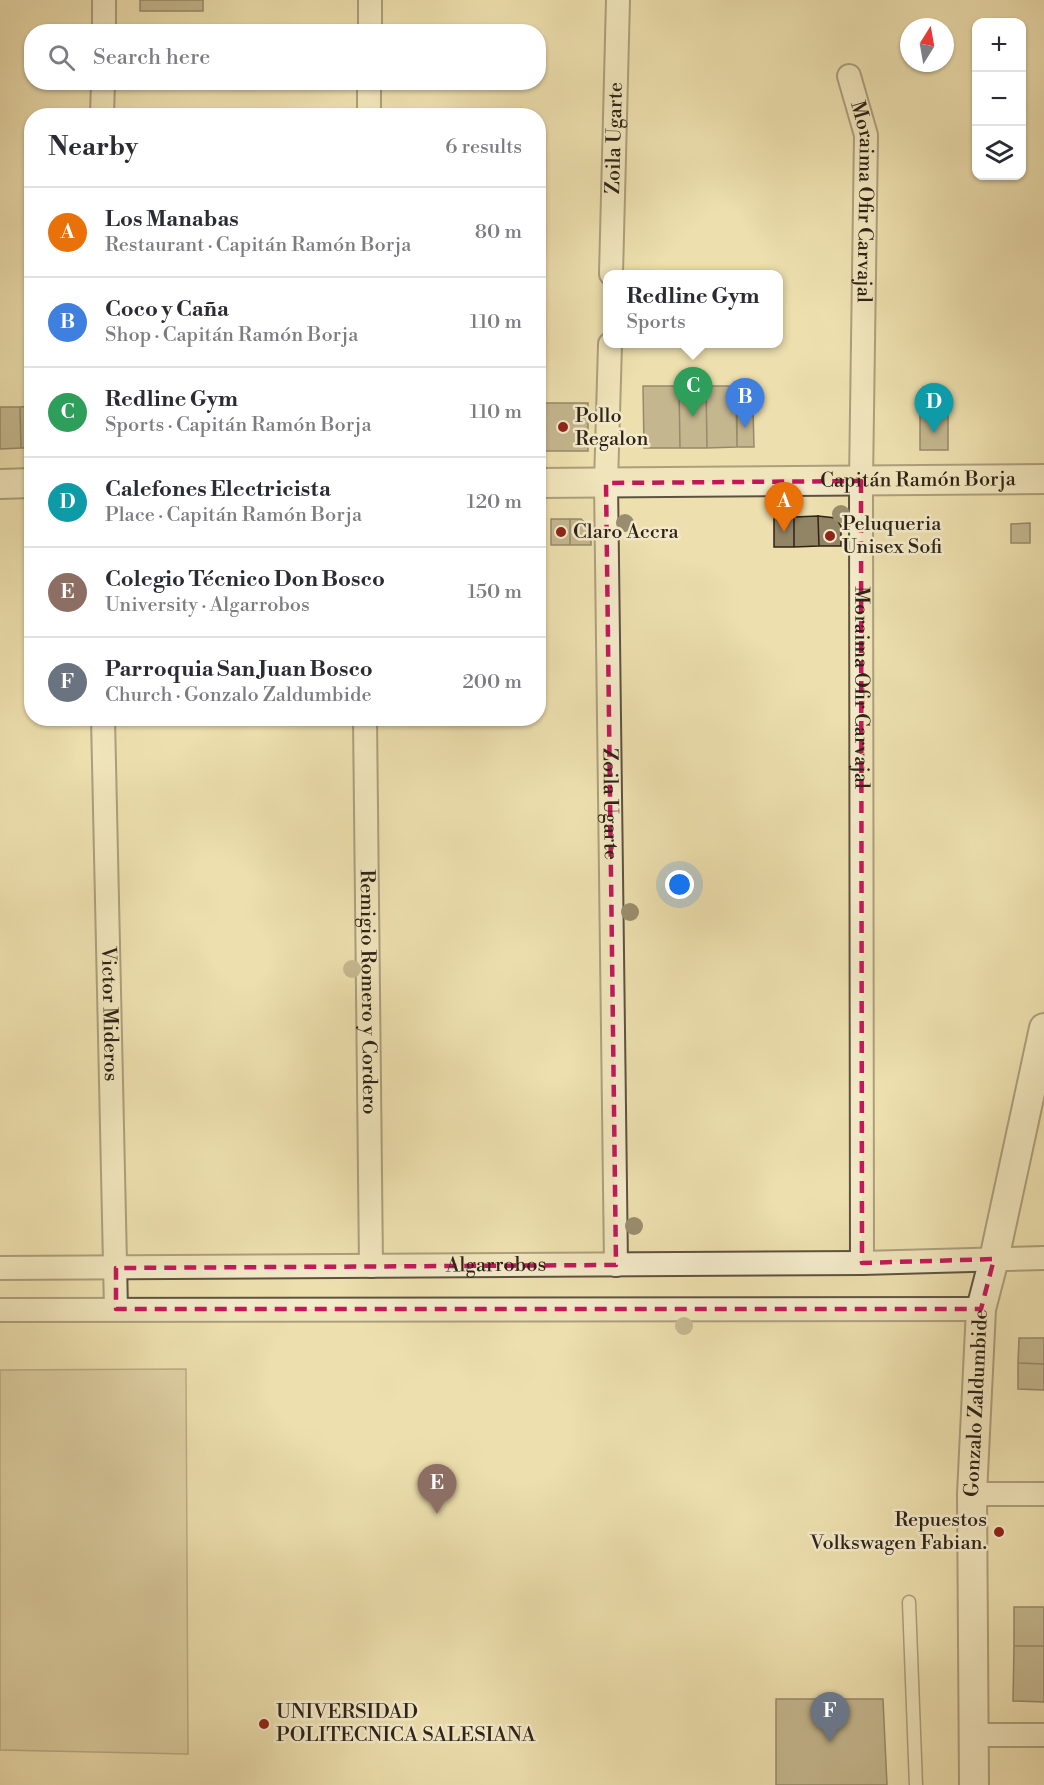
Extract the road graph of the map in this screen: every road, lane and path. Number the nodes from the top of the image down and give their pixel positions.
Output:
1 (104, 0) edge
2 (370, 0) edge
3 (618, 0) edge
4 (104, 24) edge
5 (370, 24) edge
6 (849, 76) dead end
7 (103, 90) edge
8 (369, 90) edge
9 (102, 108) edge
10 (369, 108) edge
11 (612, 270) edge
12 (610, 348) edge
13 (1044, 479) edge
14 (861, 481) junction
15 (24, 483) edge
16 (546, 483) edge
17 (606, 483) junction
18 (0, 484) edge
19 (103, 726) edge
20 (365, 726) edge
21 (1044, 1028) edge
22 (1044, 1258) edge
23 (994, 1259) junction
24 (862, 1263) junction
25 (616, 1265) junction
26 (371, 1266) junction
27 (0, 1268) edge
28 (116, 1268) junction
29 (116, 1309) junction
30 (981, 1309) junction
31 (0, 1310) edge
32 (972, 1494) junction
33 (1044, 1494) edge
34 (909, 1602) dead end
35 (973, 1735) junction
36 (1044, 1735) edge
37 (916, 1785) edge
38 (974, 1785) edge

1 - 4 street
2 - 5 street
3 - 11 street, Zoila Ugarte
6 - 14 street, Moraima Ofir Carvajal
7 - 9 street
8 - 10 street
12 - 17 street, Zoila Ugarte
13 - 14 street, Capitán Ramón Borja
14 - 17 street, Capitán Ramón Borja
14 - 24 street, Moraima Ofir Carvajal
15 - 18 street
16 - 17 street, Capitán Ramón Borja
17 - 25 street, Zoila Ugarte
19 - 28 street, Victor Mideros
20 - 26 street, Remigio Romero y Cordero
21 - 23 street, Gonzalo Zaldumbide
22 - 23 street, Algarrobos
23 - 24 street, Algarrobos
23 - 30 street, Gonzalo Zaldumbide
24 - 25 street, Algarrobos
25 - 26 street, Algarrobos
26 - 28 street, Algarrobos
27 - 28 street, Algarrobos
28 - 29 street, Victor Mideros
29 - 30 street
29 - 31 street
30 - 32 street, Gonzalo Zaldumbide
32 - 33 street
32 - 35 street, Gonzalo Zaldumbide
34 - 37 lane
35 - 36 street
35 - 38 street, Gonzalo Zaldumbide

